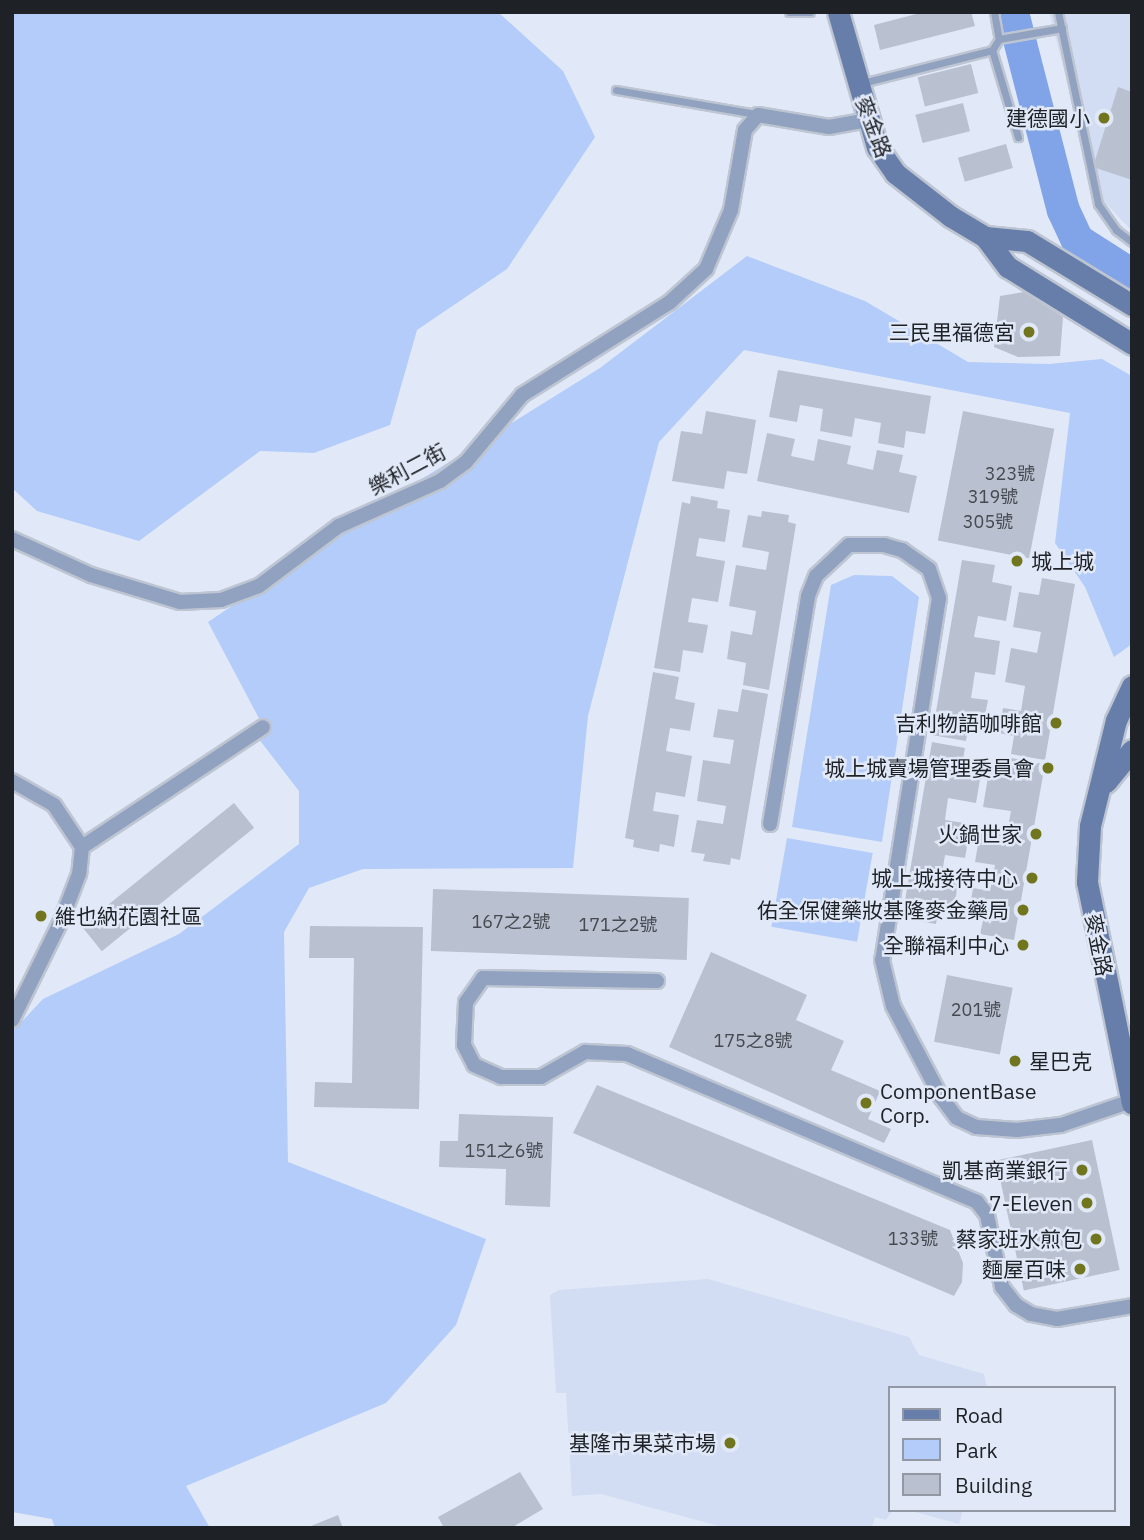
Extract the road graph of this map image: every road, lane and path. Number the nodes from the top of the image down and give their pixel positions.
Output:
1 (789, 12) edge
2 (810, 12) edge
3 (838, 12) edge
4 (994, 12) edge
5 (1058, 12) edge
6 (1062, 28) junction
7 (999, 39) junction
8 (992, 50) junction
9 (858, 84) junction
10 (616, 90) dead end
11 (758, 115) junction
12 (867, 120) junction
13 (1018, 137) dead end
14 (985, 237) junction
15 (1132, 242) edge
16 (1132, 305) edge
17 (1132, 344) edge
18 (12, 540) edge
19 (1132, 686) edge
20 (263, 727) dead end
21 (1132, 750) edge
22 (12, 781) edge
23 (1102, 787) junction
24 (770, 824) dead end
25 (82, 847) junction
26 (657, 981) dead end
27 (12, 1020) edge
28 (1131, 1102) edge
29 (1132, 1306) edge

1 - 2 lane
3 - 9 street, 麥金路
4 - 7 lane
5 - 6 lane
6 - 7 lane
6 - 15 lane
7 - 8 lane
8 - 9 lane
8 - 13 lane
9 - 12 street, 麥金路
10 - 11 lane
11 - 12 street
11 - 18 street, 樂利二街
12 - 14 street, 麥金路
14 - 16 street, 麥金路
14 - 17 street, 麥金路
19 - 23 street, 麥金路
20 - 25 street
21 - 23 street, 麥金路
22 - 25 street
23 - 28 street, 麥金路
24 - 28 street
25 - 27 street
26 - 29 street

